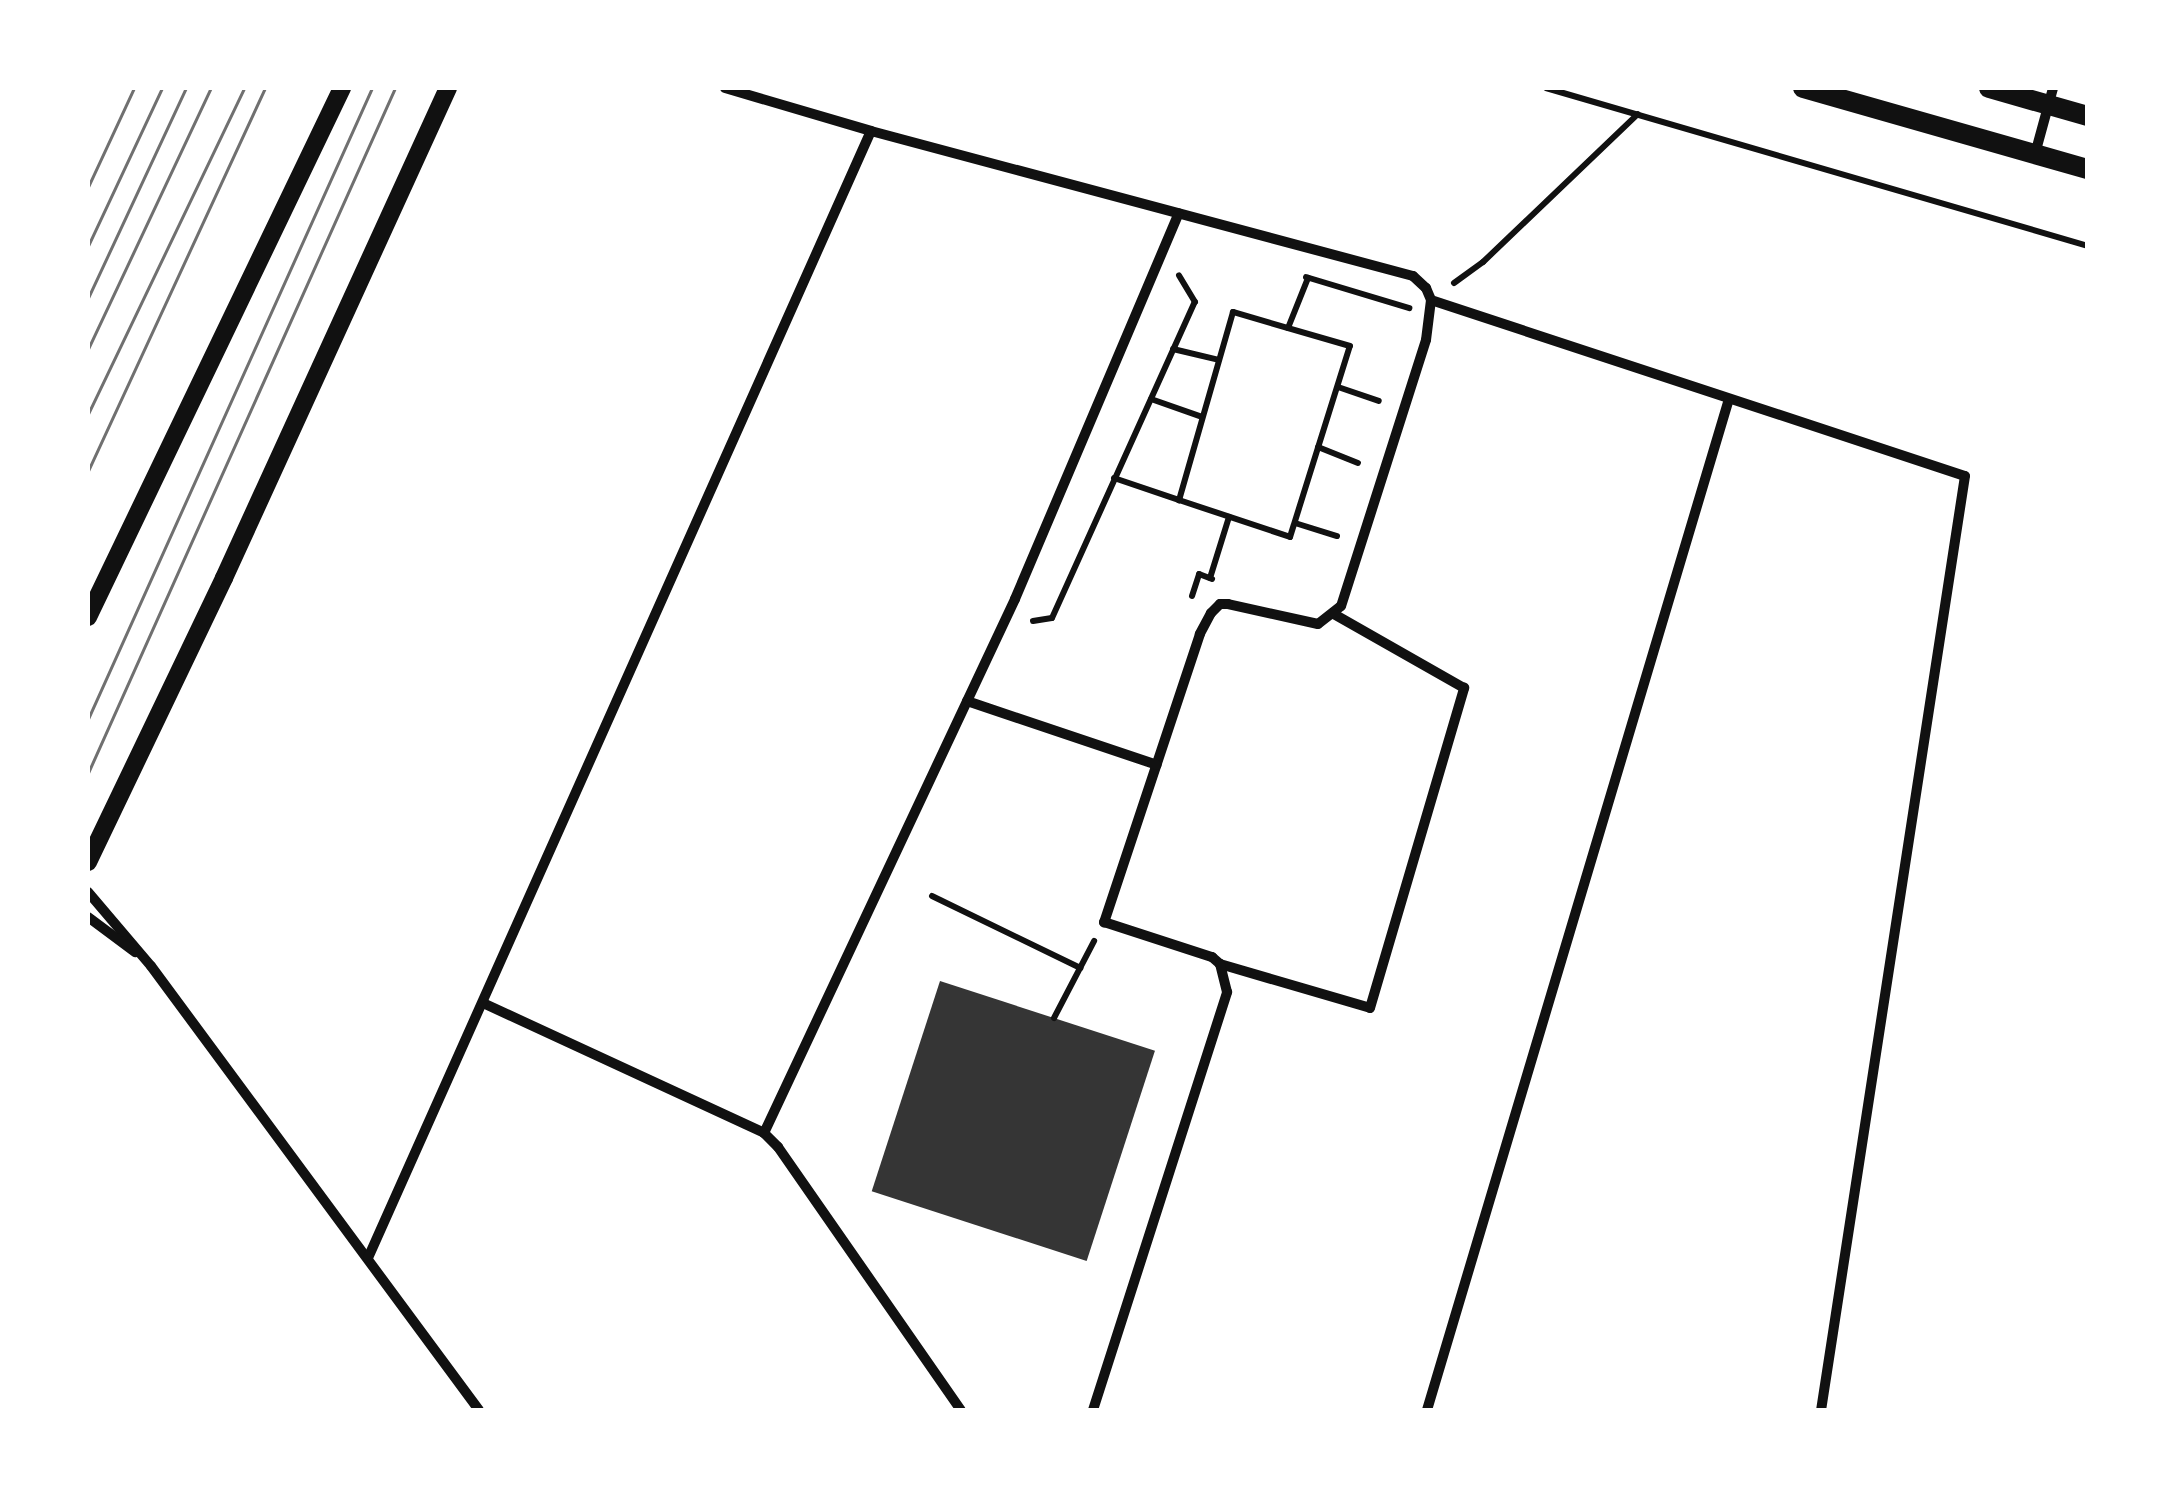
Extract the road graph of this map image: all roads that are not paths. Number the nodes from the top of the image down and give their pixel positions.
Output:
1 (342, 88) edge
2 (448, 88) edge
3 (725, 88) edge
4 (1803, 88) edge
5 (1989, 88) edge
6 (2051, 96) edge
7 (2088, 116) edge
8 (871, 132) junction
9 (2035, 154) junction
10 (2088, 169) edge
11 (1179, 213) junction
12 (1430, 300) junction
13 (1729, 398) junction
14 (1334, 614) junction
15 (88, 617) edge
16 (967, 701) junction
17 (1157, 766) junction
18 (88, 862) edge
19 (88, 892) edge
20 (88, 918) edge
21 (1220, 964) junction
22 (151, 966) junction
23 (483, 1002) junction
24 (764, 1134) junction
25 (368, 1258) junction
26 (479, 1410) edge
27 (961, 1410) edge
28 (1093, 1410) edge
29 (1427, 1410) edge
30 (1821, 1410) edge

1 - 15 street
2 - 18 street
3 - 8 street
4 - 9 main road
5 - 6 main road
6 - 7 main road
6 - 9 street
8 - 11 street
8 - 23 street
9 - 10 main road
11 - 12 street
11 - 16 street
12 - 13 street
12 - 14 street
13 - 29 street
13 - 30 street
14 - 17 street
14 - 21 street
16 - 17 street
16 - 24 street
17 - 21 street
19 - 22 street
20 - 22 street
21 - 28 street
22 - 25 street
23 - 24 street
23 - 25 street
24 - 27 street
25 - 26 street

